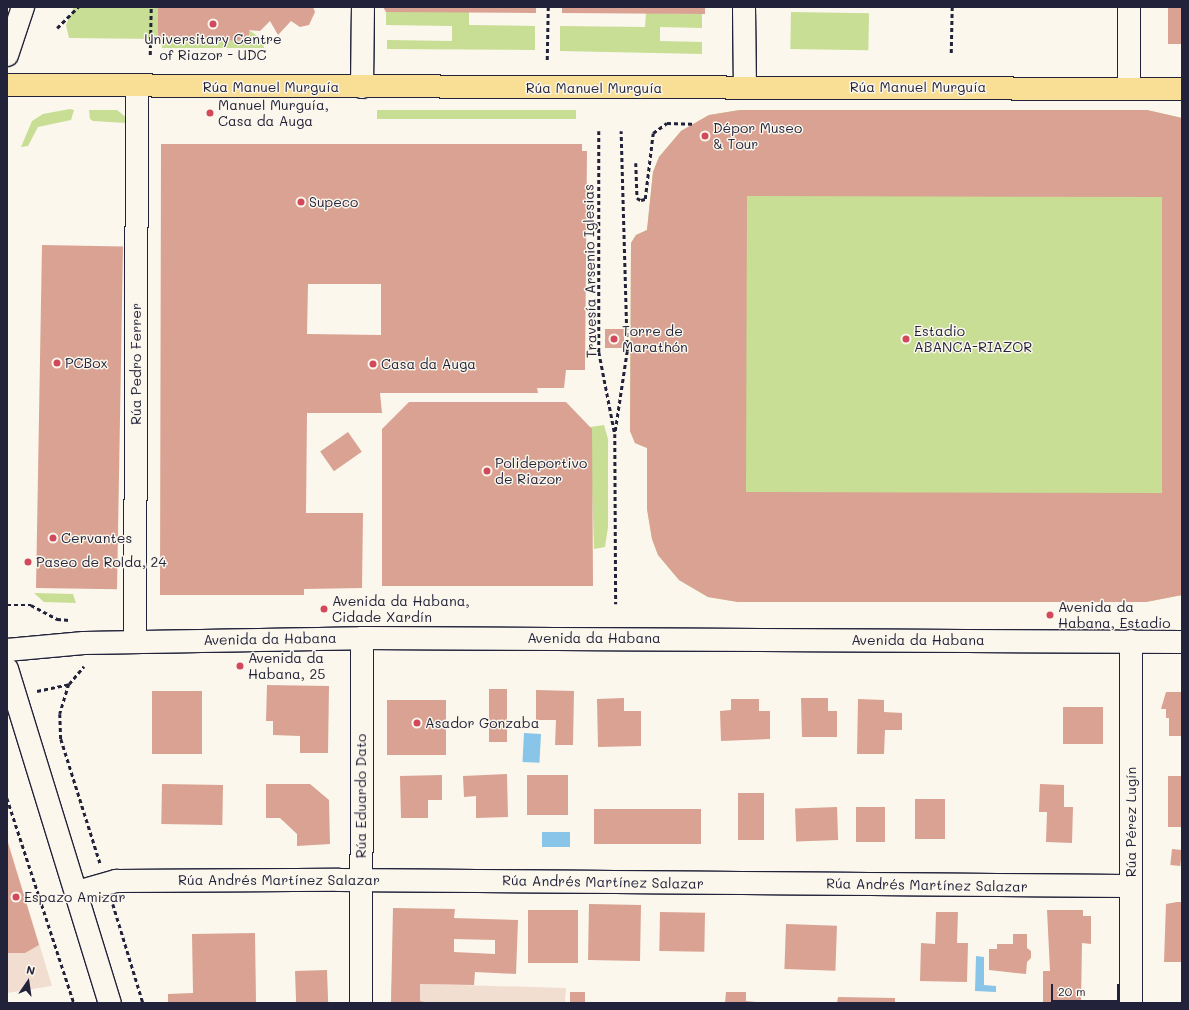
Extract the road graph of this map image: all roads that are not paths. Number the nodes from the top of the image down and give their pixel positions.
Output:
1 (22, 7) edge
2 (363, 7) edge
3 (744, 7) edge
4 (1129, 7) edge
5 (7, 55) edge
6 (7, 85) edge
7 (137, 86) junction
8 (745, 86) junction
9 (362, 88) junction
10 (1129, 88) junction
11 (1182, 89) edge
12 (362, 638) junction
13 (135, 641) junction
14 (1131, 641) junction
15 (1182, 642) edge
16 (7, 650) edge
17 (7, 669) edge
18 (360, 880) junction
19 (1131, 886) junction
20 (77, 892) junction
21 (110, 1003) edge
22 (361, 1003) edge
23 (1131, 1003) edge

1 - 5 street
2 - 9 street
3 - 8 street
4 - 10 street
6 - 7 main road, Rúa Manuel Murguía
7 - 9 main road, Rúa Manuel Murguía
7 - 13 street, Rúa Pedro Ferrer
8 - 9 main road, Rúa Manuel Murguía
8 - 10 main road, Rúa Manuel Murguía
10 - 11 main road, Rúa Manuel Murguía
12 - 13 street, Avenida da Habana
12 - 14 street, Avenida da Habana
12 - 18 street, Rúa Eduardo Dato
13 - 16 street, Avenida da Habana
14 - 15 street, Avenida da Habana
14 - 19 street, Rúa Pérez Lugín
17 - 20 street
18 - 19 street, Rúa Andrés Martínez Salazar
18 - 20 street, Rúa Andrés Martínez Salazar
18 - 22 street, Rúa Eduardo Dato
19 - 23 street, Rúa Pérez Lugín
20 - 21 street

